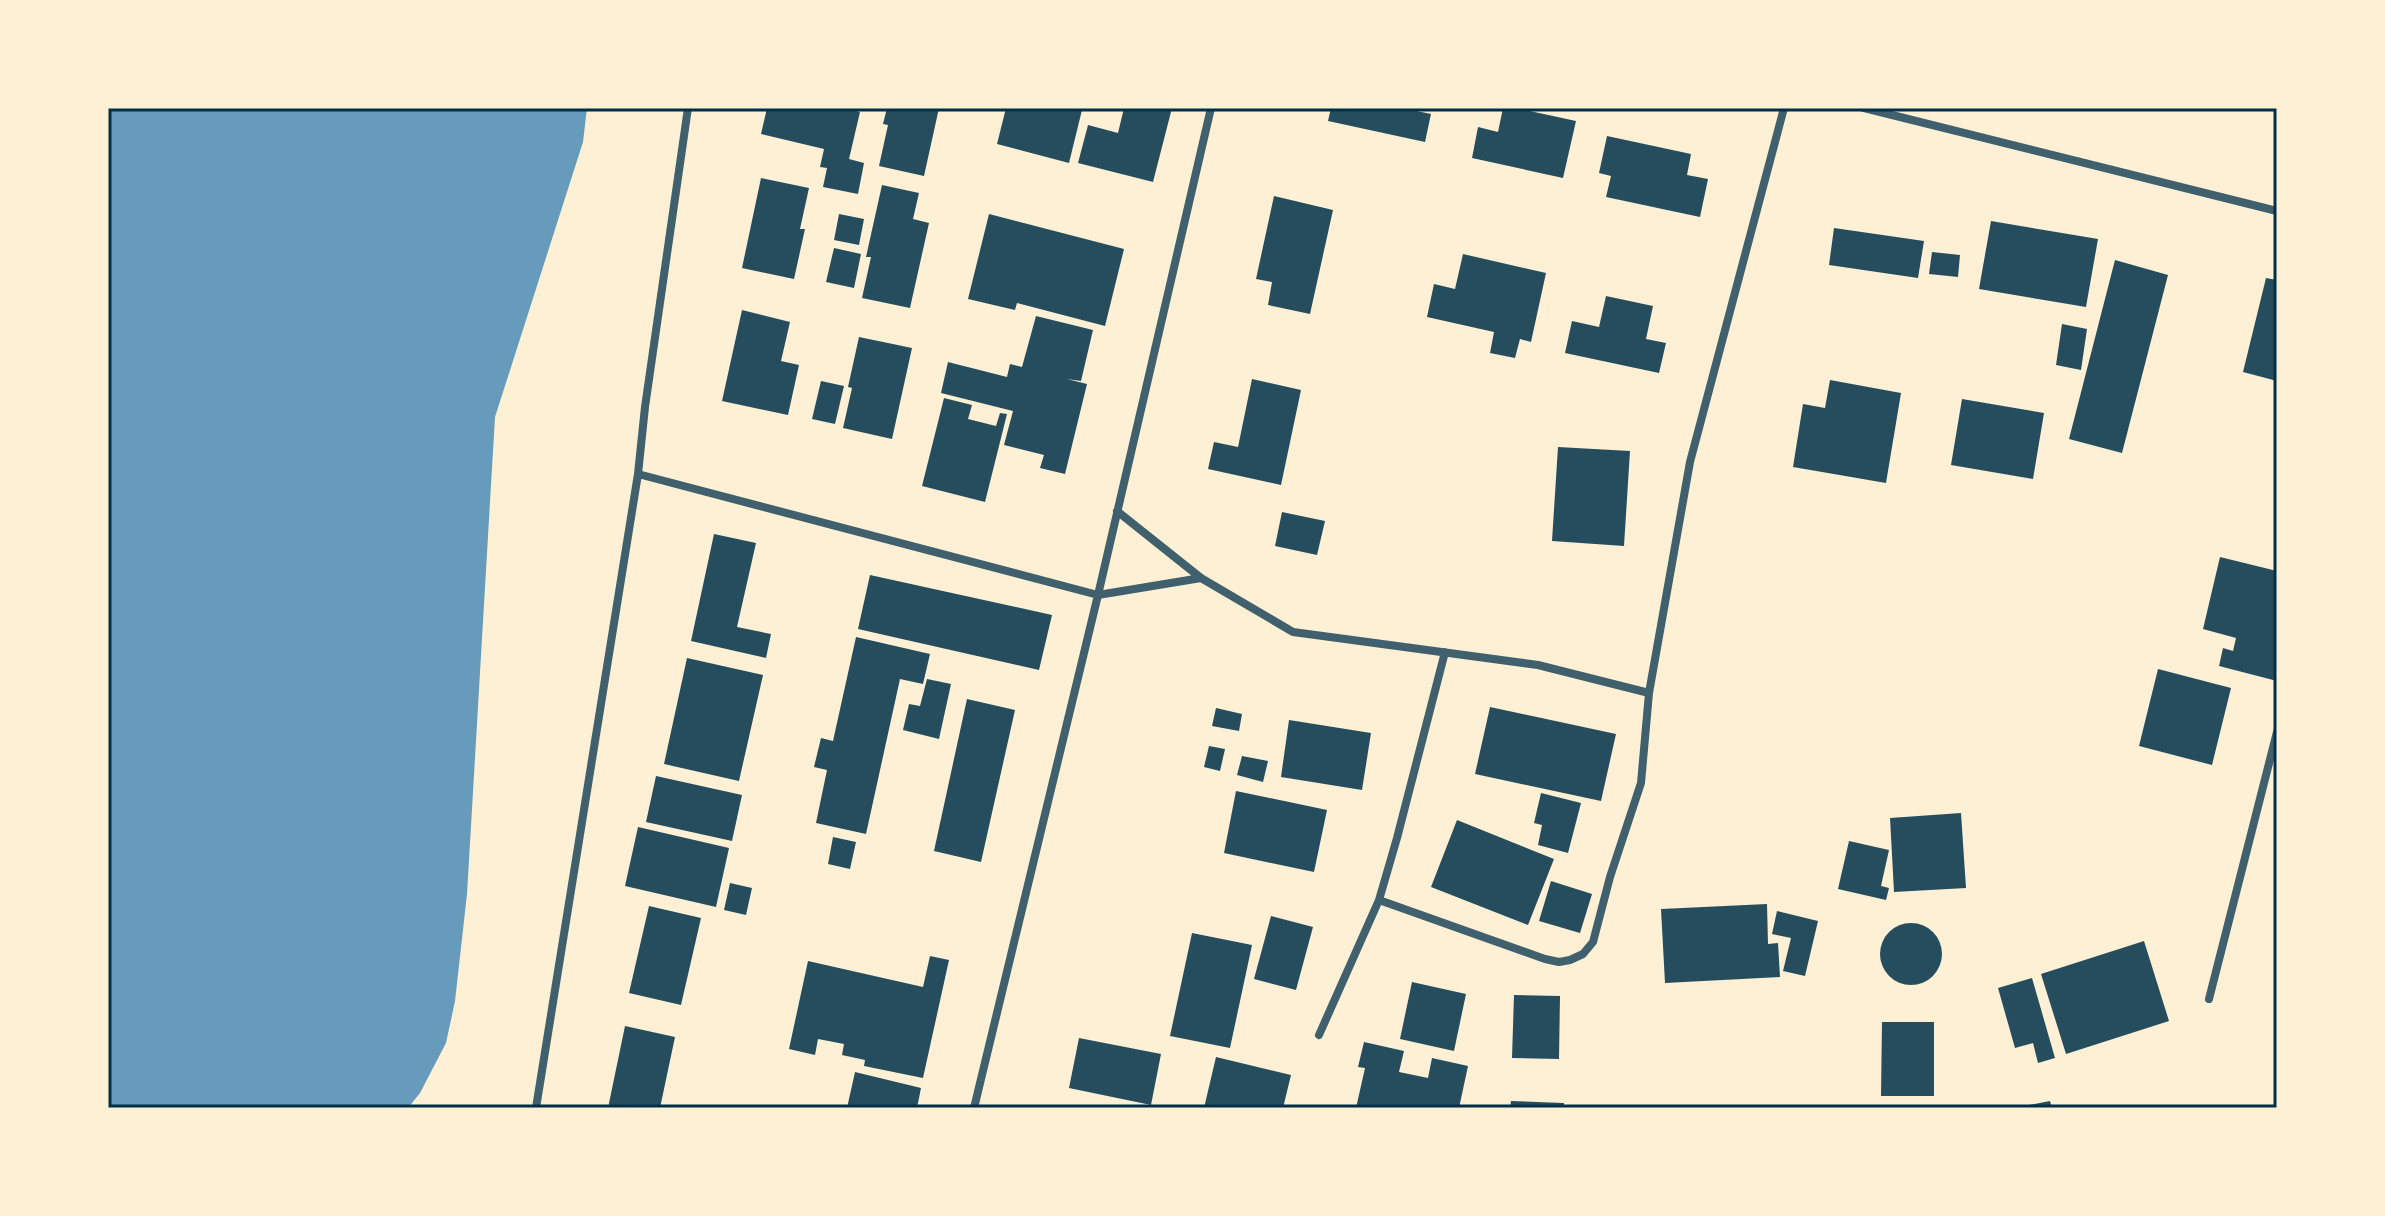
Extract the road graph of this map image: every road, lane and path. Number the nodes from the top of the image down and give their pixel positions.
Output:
1 (688, 108) edge
2 (1211, 108) edge
3 (1784, 108) edge
4 (1864, 108) edge
5 (2277, 211) edge
6 (638, 474) junction
7 (1117, 511) junction
8 (1201, 578) junction
9 (1098, 595) junction
10 (1445, 652) junction
11 (1649, 693) junction
12 (2277, 732) edge
13 (1379, 900) junction
14 (2209, 999) dead end
15 (1319, 1035) dead end
16 (536, 1108) edge
17 (974, 1108) edge

1 - 6 street
2 - 7 street
3 - 11 street
4 - 5 street
6 - 9 street
6 - 16 street
7 - 8 street
7 - 9 street
8 - 9 street
8 - 10 street
9 - 17 street
10 - 11 street
10 - 13 street
11 - 13 street
12 - 14 street
13 - 15 street

